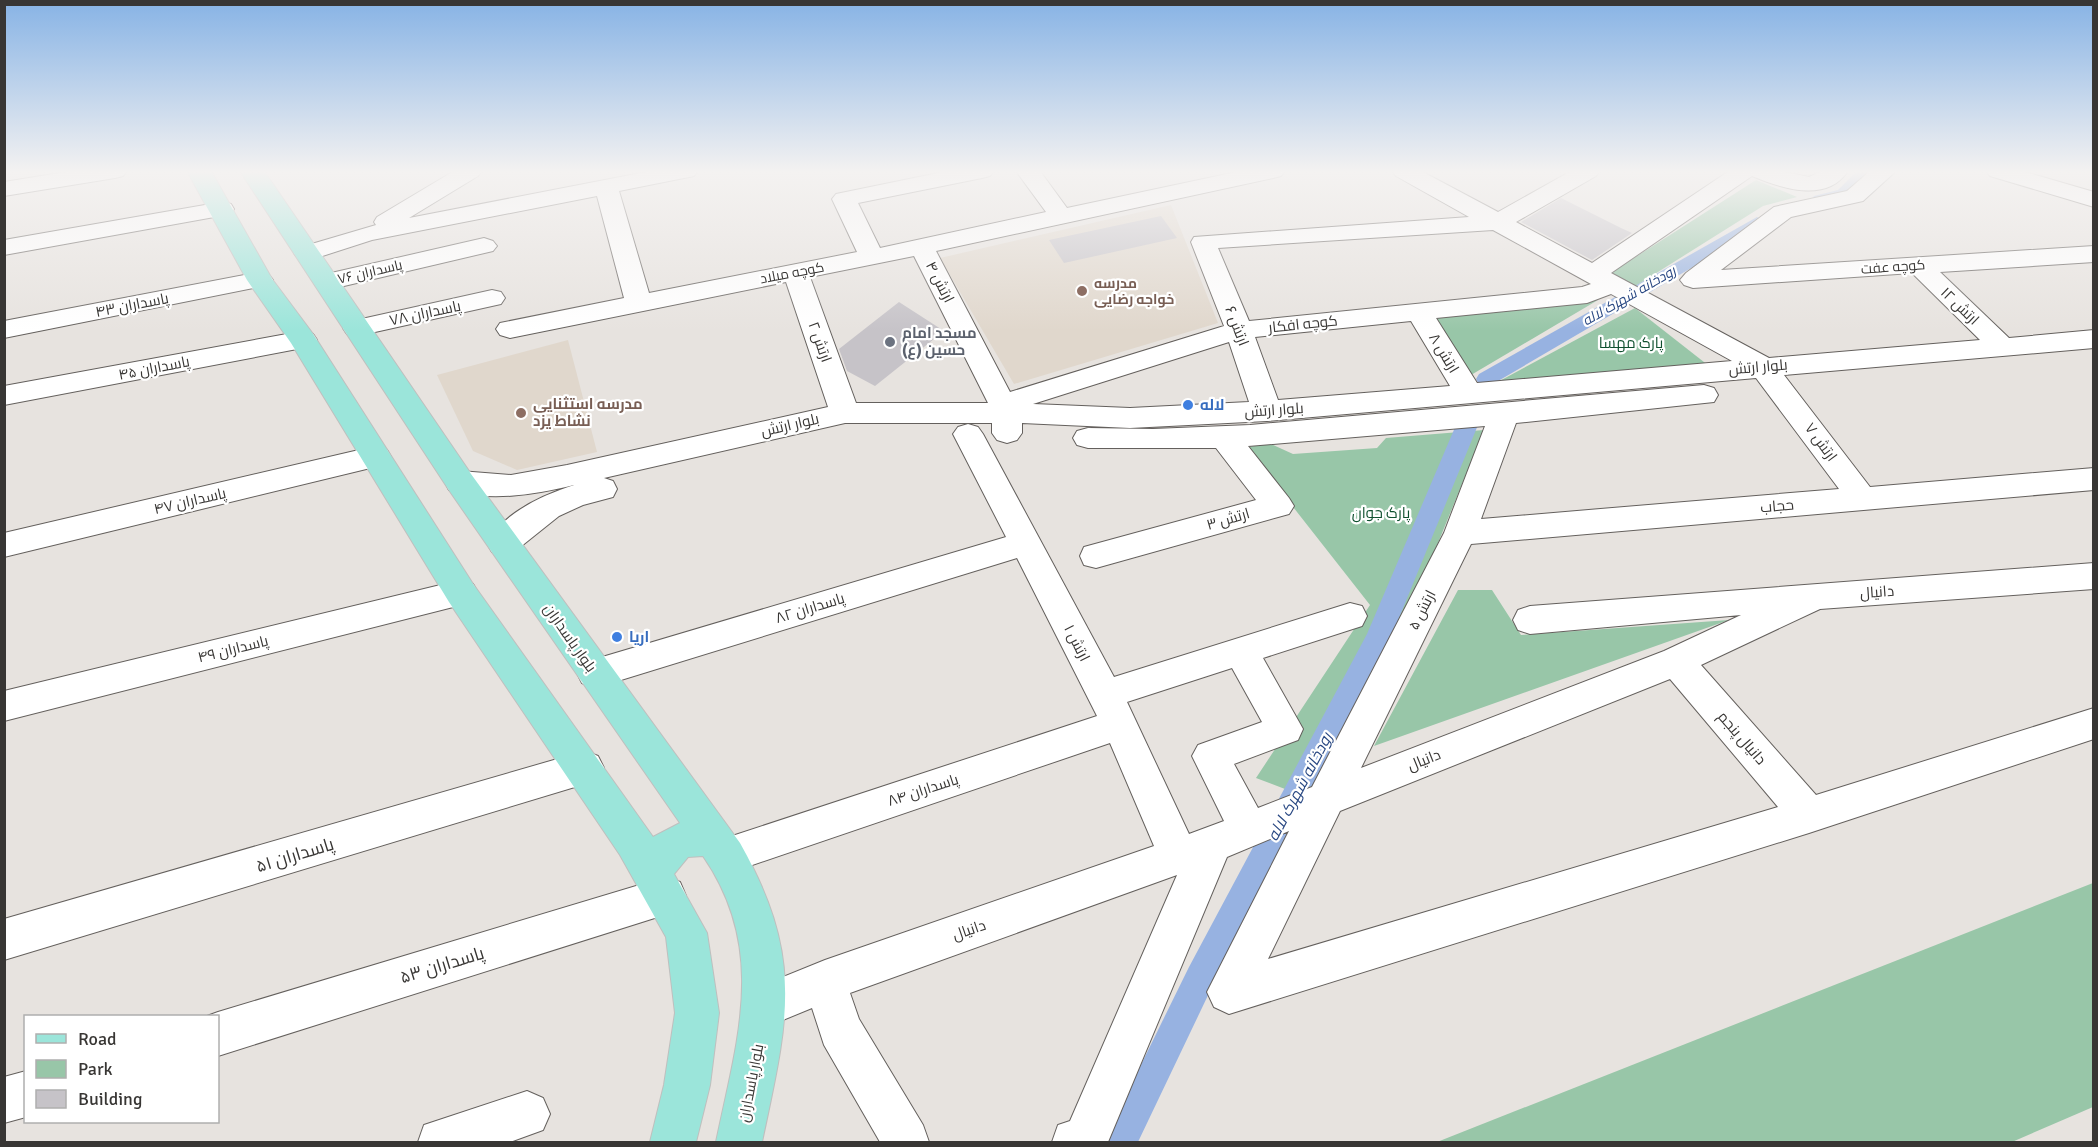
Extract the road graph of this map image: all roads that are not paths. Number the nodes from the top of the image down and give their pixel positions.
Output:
1 (135, 225) edge
2 (230, 225) edge
3 (288, 225) edge
4 (382, 225) edge
5 (415, 225) edge
6 (617, 225) edge
7 (856, 225) edge
8 (1026, 225) edge
9 (1461, 225) edge
10 (1503, 225) edge
11 (1690, 225) edge
12 (1767, 225) edge
13 (367, 234) junction
14 (484, 246) dead end
15 (922, 247) junction
16 (4, 248) edge
17 (307, 253) junction
18 (2094, 254) edge
19 (872, 257) junction
20 (1918, 265) junction
21 (795, 272) junction
22 (260, 280) junction
23 (1693, 280) junction
24 (327, 282) junction
25 (1623, 290) junction
26 (492, 298) dead end
27 (639, 303) junction
28 (1419, 312) junction
29 (357, 328) junction
30 (510, 329) dead end
31 (4, 330) edge
32 (1239, 330) junction
33 (303, 340) junction
34 (2002, 346) junction
35 (2089, 349) edge
36 (1771, 376) junction
37 (1470, 395) junction
38 (4, 396) edge
39 (1267, 411) junction
40 (845, 413) junction
41 (1504, 416) junction
42 (1007, 423) junction
43 (968, 434) junction
44 (1225, 438) junction
45 (376, 457) junction
46 (2094, 478) edge
47 (460, 482) junction
48 (1862, 498) junction
49 (1460, 533) junction
50 (503, 543) junction
51 (1026, 543) junction
52 (4, 545) edge
53 (1096, 556) dead end
54 (2094, 576) edge
55 (461, 593) junction
56 (1815, 596) junction
57 (1350, 616) dead end
58 (1530, 620) dead end
59 (1240, 652) junction
60 (1676, 661) junction
61 (595, 673) junction
62 (4, 706) edge
63 (1112, 710) junction
64 (2094, 723) edge
65 (585, 768) junction
66 (1809, 814) junction
67 (1257, 826) junction
68 (709, 834) junction
69 (634, 842) junction
70 (660, 886) junction
71 (4, 940) edge
72 (825, 981) junction
73 (766, 1005) junction
74 (219, 1034) edge
75 (24, 1095) edge
76 (4, 1100) edge
77 (527, 1114) dead end
78 (673, 1138) edge
79 (441, 1143) edge
80 (739, 1143) edge
81 (906, 1143) edge
82 (1075, 1143) edge

1 - 16 street
2 - 22 main road
3 - 17 main road, بلوار پاسداران
4 - 13 street
5 - 13 street
6 - 27 street
7 - 19 street
8 - 15 street, کوچه میلاد
9 - 32 street, ارتش ۶
10 - 25 street
11 - 25 street
12 - 23 street
13 - 17 street
14 - 24 street, پاسداران ۷۶
15 - 19 street, کوچه میلاد
15 - 42 street, ارتش ۴
17 - 24 main road, بلوار پاسداران
18 - 20 street, کوچه عفت
19 - 21 street, کوچه میلاد
20 - 23 street, کوچه عفت
20 - 34 street, ارتش ۱۲
21 - 27 street, کوچه میلاد
21 - 40 street, ارتش ۲
22 - 31 street, پاسداران ۴۳
22 - 33 main road
23 - 25 street
24 - 29 main road, بلوار پاسداران
25 - 28 street, کوچه افکار
25 - 36 street
26 - 29 street, پاسداران ۷۸
27 - 30 street, کوچه میلاد
28 - 32 street, کوچه افکار
28 - 37 street, ارتش ۸
29 - 47 main road, بلوار پاسداران
32 - 39 street, ارتش ۶
32 - 42 street, کوچه افکار
33 - 38 street, پاسداران ۴۵
33 - 45 main road
34 - 35 street, بلوار ارتش
34 - 36 street, بلوار ارتش
35 - 36 street, بلوار ارتش
36 - 37 street, بلوار ارتش
36 - 41 street, بلوار ارتش
36 - 48 street, ارتش ۷
37 - 39 street, بلوار ارتش
39 - 42 street, بلوار ارتش
40 - 42 street, بلوار ارتش
40 - 47 street, بلوار ارتش
41 - 44 street, بلوار ارتش
41 - 49 street, ارتش ۵
42 - 43 street, بلوار ارتش
42 - 44 street, بلوار ارتش
43 - 50 street, بلوار ارتش
43 - 51 street, ارتش ۱
44 - 53 street, ارتش ۳
45 - 52 street, پاسداران ۴۷
45 - 55 main road
46 - 48 street, حجاب
47 - 50 main road, بلوار پاسداران
48 - 49 street, حجاب
49 - 67 street, ارتش ۵
50 - 61 main road, بلوار پاسداران
51 - 61 street, پاسداران ۸۲
51 - 63 street, ارتش ۱
54 - 56 street, دانیال
55 - 62 street, پاسداران ۴۹
55 - 65 main road
56 - 58 street
56 - 60 street, دانیال
57 - 59 street, پاسداران ۸۴
59 - 63 street, پاسداران ۸۴
59 - 67 street
60 - 66 street, دانیال پنجم
60 - 67 street, دانیال
61 - 68 main road, بلوار پاسداران
63 - 67 street, ارتش ۱
63 - 68 street, پاسداران ۸۴
64 - 66 street
65 - 69 main road
65 - 71 street, پاسداران ۵۱
66 - 67 street
67 - 72 street, دانیال
67 - 82 street
68 - 69 main road
68 - 70 main road
68 - 73 main road, بلوار پاسداران
69 - 70 main road
70 - 74 street, پاسداران ۵۳
70 - 78 main road
72 - 73 street, دانیال
72 - 81 street
73 - 80 main road, بلوار پاسداران
75 - 76 street
77 - 79 street

